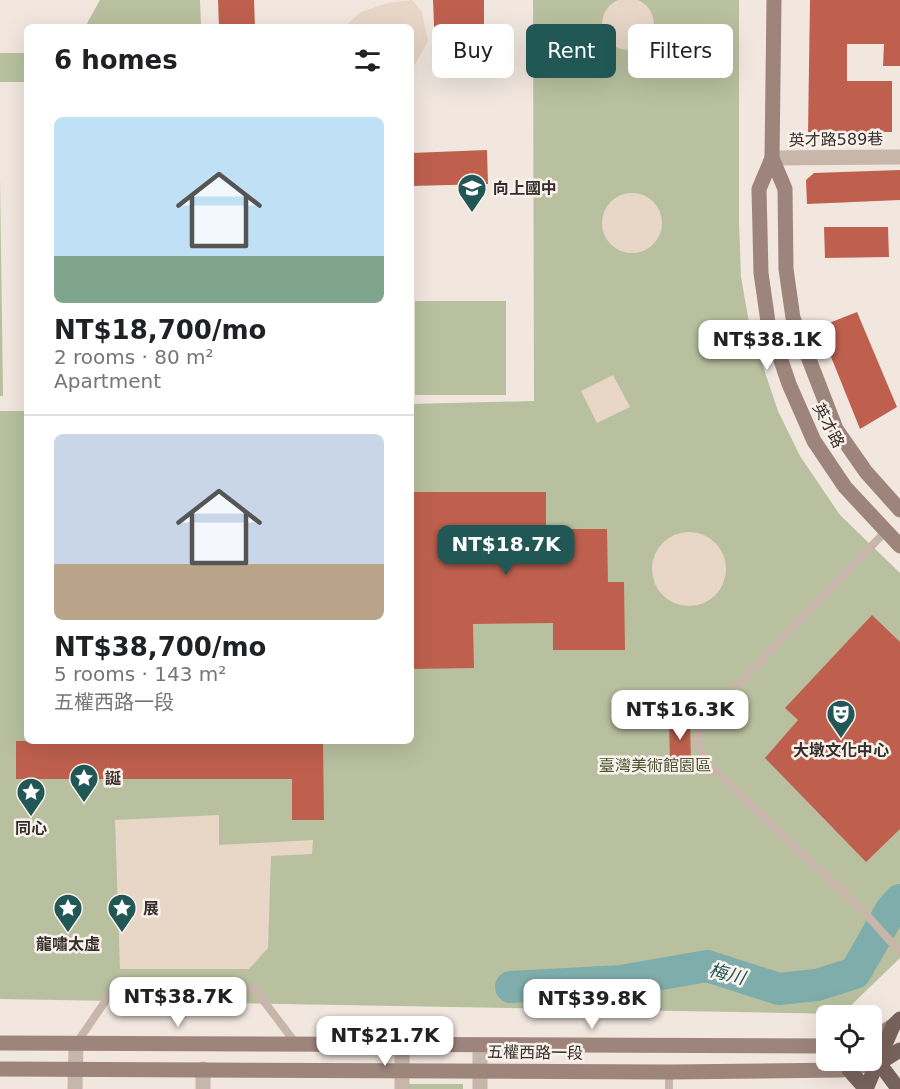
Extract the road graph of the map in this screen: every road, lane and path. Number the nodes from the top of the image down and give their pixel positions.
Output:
1 (774, 0) edge
2 (900, 157) edge
3 (772, 158) junction
4 (900, 510) edge
5 (885, 532) junction
6 (900, 546) edge
7 (900, 952) edge
8 (897, 1023) edge
9 (882, 1033) edge
10 (0, 1043) edge
11 (76, 1044) junction
12 (297, 1045) junction
13 (402, 1046) junction
14 (816, 1046) edge
15 (480, 1047) junction
16 (882, 1048) edge
17 (900, 1050) edge
18 (882, 1057) edge
19 (882, 1067) edge
20 (0, 1069) edge
21 (75, 1069) junction
22 (203, 1069) junction
23 (402, 1070) junction
24 (480, 1070) junction
25 (816, 1070) edge
26 (850, 1071) edge
27 (872, 1071) edge
28 (669, 1072) junction
29 (898, 1083) edge
30 (75, 1089) edge
31 (203, 1089) edge
32 (402, 1089) edge
33 (480, 1089) edge
34 (669, 1089) edge
35 (866, 1089) edge

1 - 3 main road, 英才路
2 - 3 street, 英才路589巷
3 - 4 main road, 英才路
3 - 5 main road, 英才路
5 - 6 main road, 英才路
5 - 7 lane
8 - 9 main road
8 - 16 main road
10 - 11 main road, 五權西路一段
11 - 12 main road, 五權西路一段
11 - 12 lane
11 - 21 street
12 - 13 main road, 五權西路一段
13 - 15 main road, 五權西路一段
13 - 23 street
14 - 15 main road, 五權西路一段
15 - 24 street
17 - 18 main road
19 - 29 main road
20 - 21 main road, 五權西路一段
21 - 22 main road, 五權西路一段
21 - 30 street
22 - 23 main road, 五權西路一段
22 - 31 street
23 - 24 main road, 五權西路一段
23 - 32 street
24 - 28 main road, 五權西路一段
24 - 33 street
25 - 28 main road, 五權西路一段
26 - 35 main road
27 - 35 main road
28 - 34 lane

